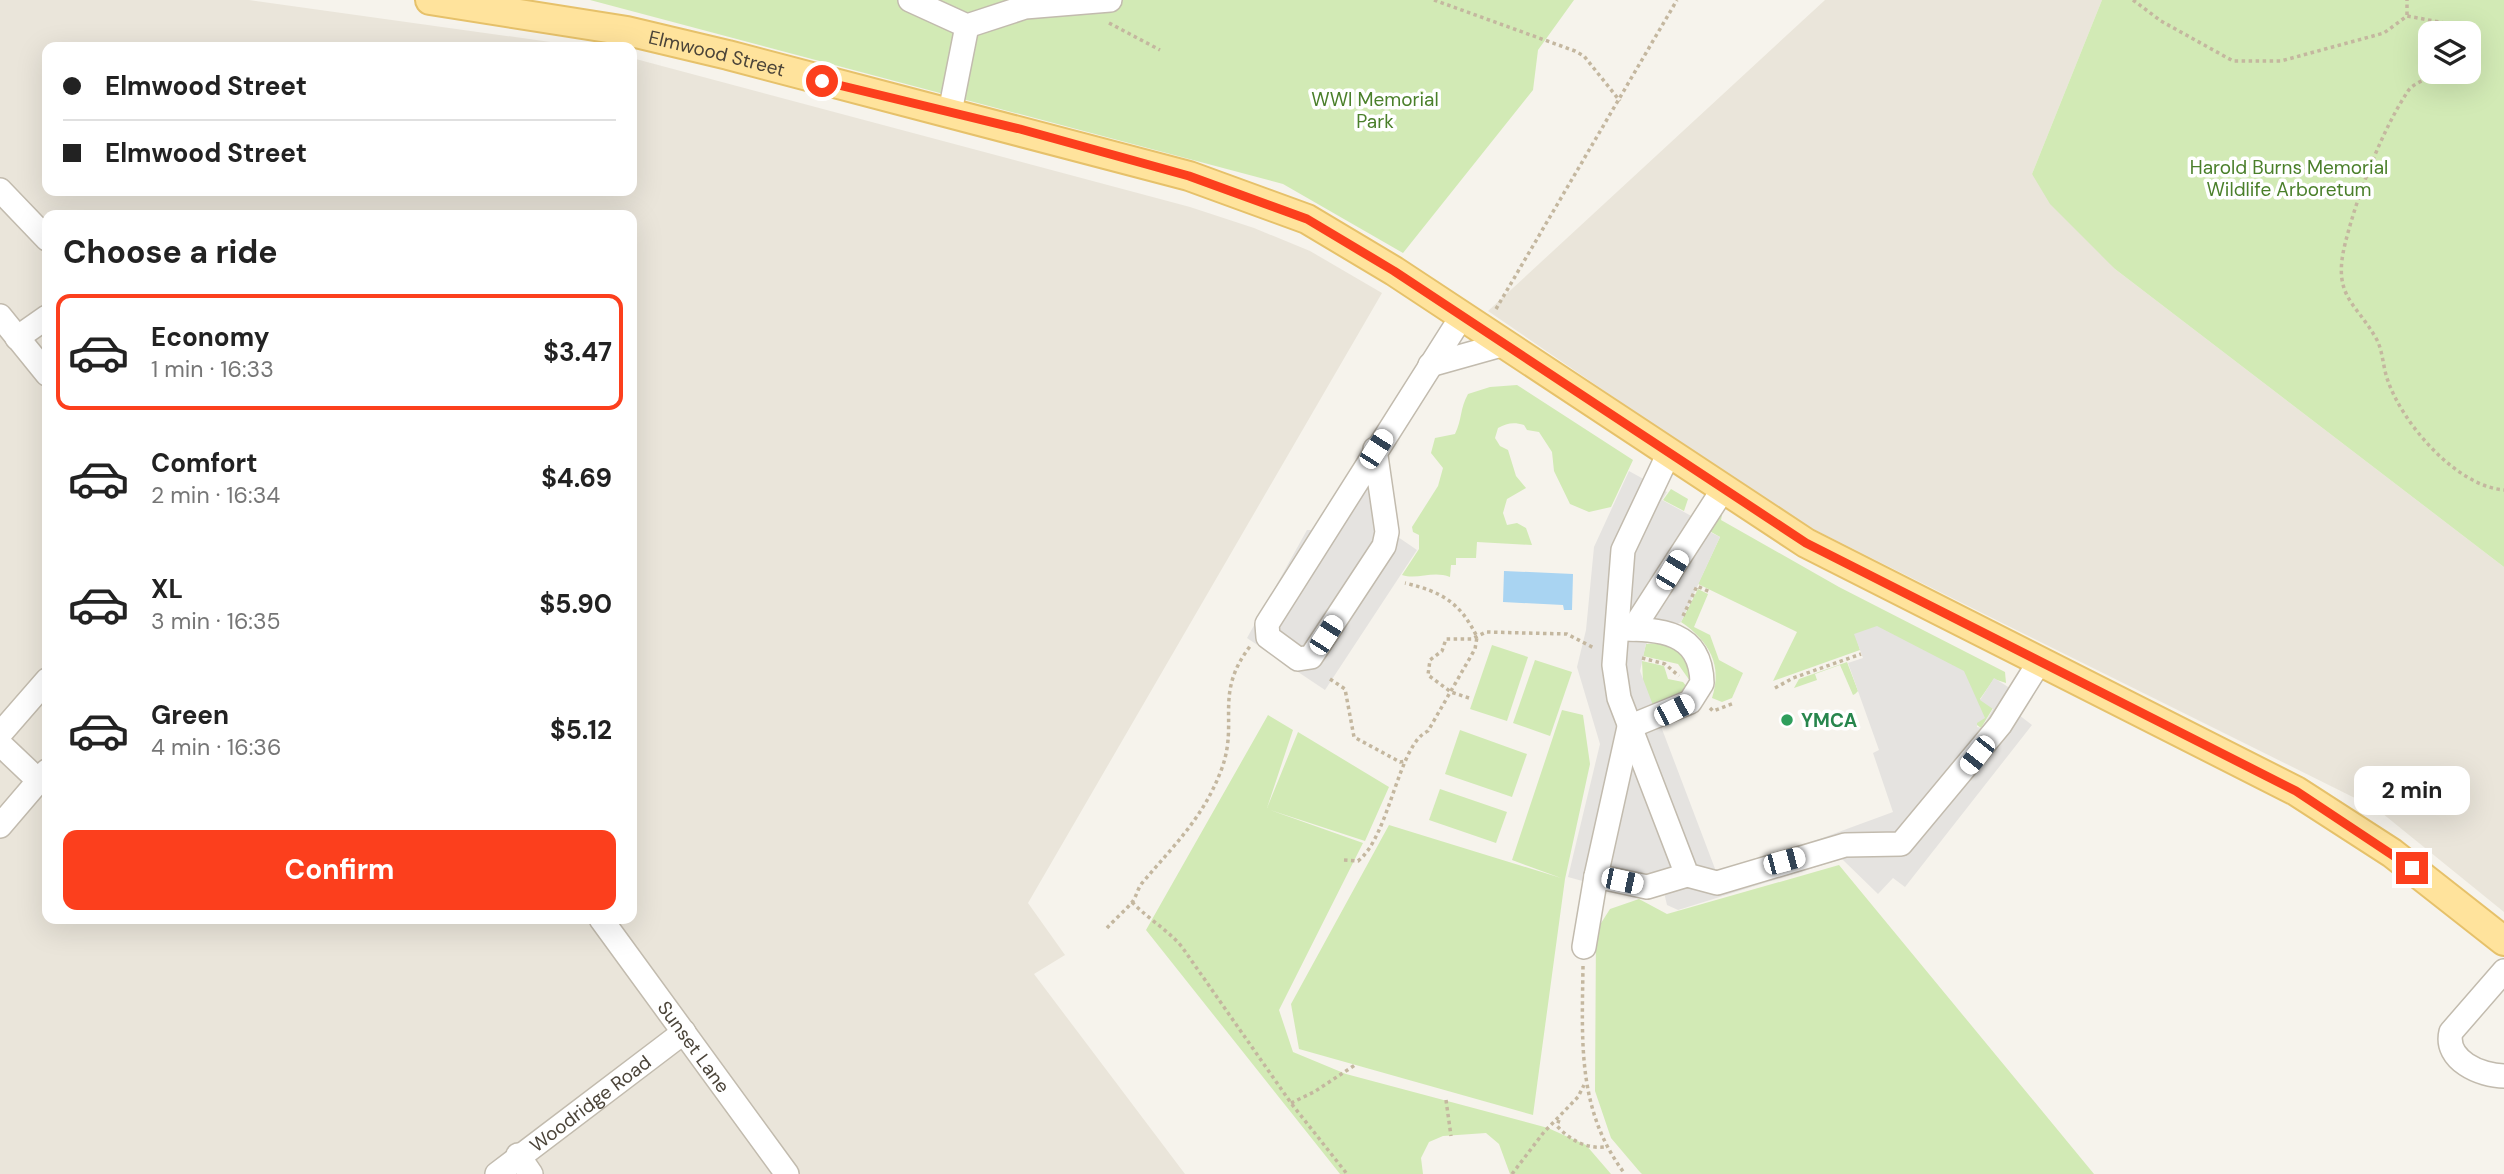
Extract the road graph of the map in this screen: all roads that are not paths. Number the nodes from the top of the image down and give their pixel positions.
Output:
1 (430, 0) edge
2 (910, 0) edge
3 (1103, 1) edge
4 (967, 26) junction
5 (950, 113) junction
6 (0, 190) edge
7 (42, 234) edge
8 (0, 316) edge
9 (42, 320) edge
10 (1484, 330) junction
11 (17, 338) junction
12 (1430, 365) junction
13 (42, 368) edge
14 (1376, 449) junction
15 (1668, 454) junction
16 (1722, 491) junction
17 (1625, 629) junction
18 (2040, 660) junction
19 (42, 686) edge
20 (1629, 727) junction
21 (0, 734) edge
22 (0, 744) edge
23 (42, 775) edge
24 (42, 777) edge
25 (0, 826) edge
26 (1687, 875) junction
27 (1596, 876) junction
28 (605, 924) edge
29 (2504, 941) edge
30 (1584, 947) road end
31 (2504, 971) edge
32 (684, 1032) junction
33 (2504, 1076) edge
34 (518, 1155) junction
35 (497, 1174) edge
36 (531, 1174) edge
37 (787, 1174) edge

1 - 5 main road, Elmwood Street
2 - 4 street
3 - 4 street
4 - 5 street
5 - 10 main road, Elmwood Street
6 - 7 street
8 - 11 street
9 - 11 street
10 - 12 street
10 - 12 street
10 - 15 main road, Elmwood Street
11 - 13 street
12 - 14 street
14 - 14 street
15 - 16 main road, Elmwood Street
15 - 17 street
16 - 17 street
16 - 18 main road, Elmwood Street
17 - 20 street
17 - 20 street
18 - 26 street
18 - 29 main road, Elmwood Street
19 - 21 street
20 - 26 street
20 - 27 street
22 - 23 street
24 - 25 street
26 - 27 street
27 - 30 street
28 - 32 street, Sunset Lane
31 - 33 street
32 - 34 street, Woodridge Road
32 - 37 street, Sunset Lane
34 - 35 street, Woodridge Road
34 - 36 street

